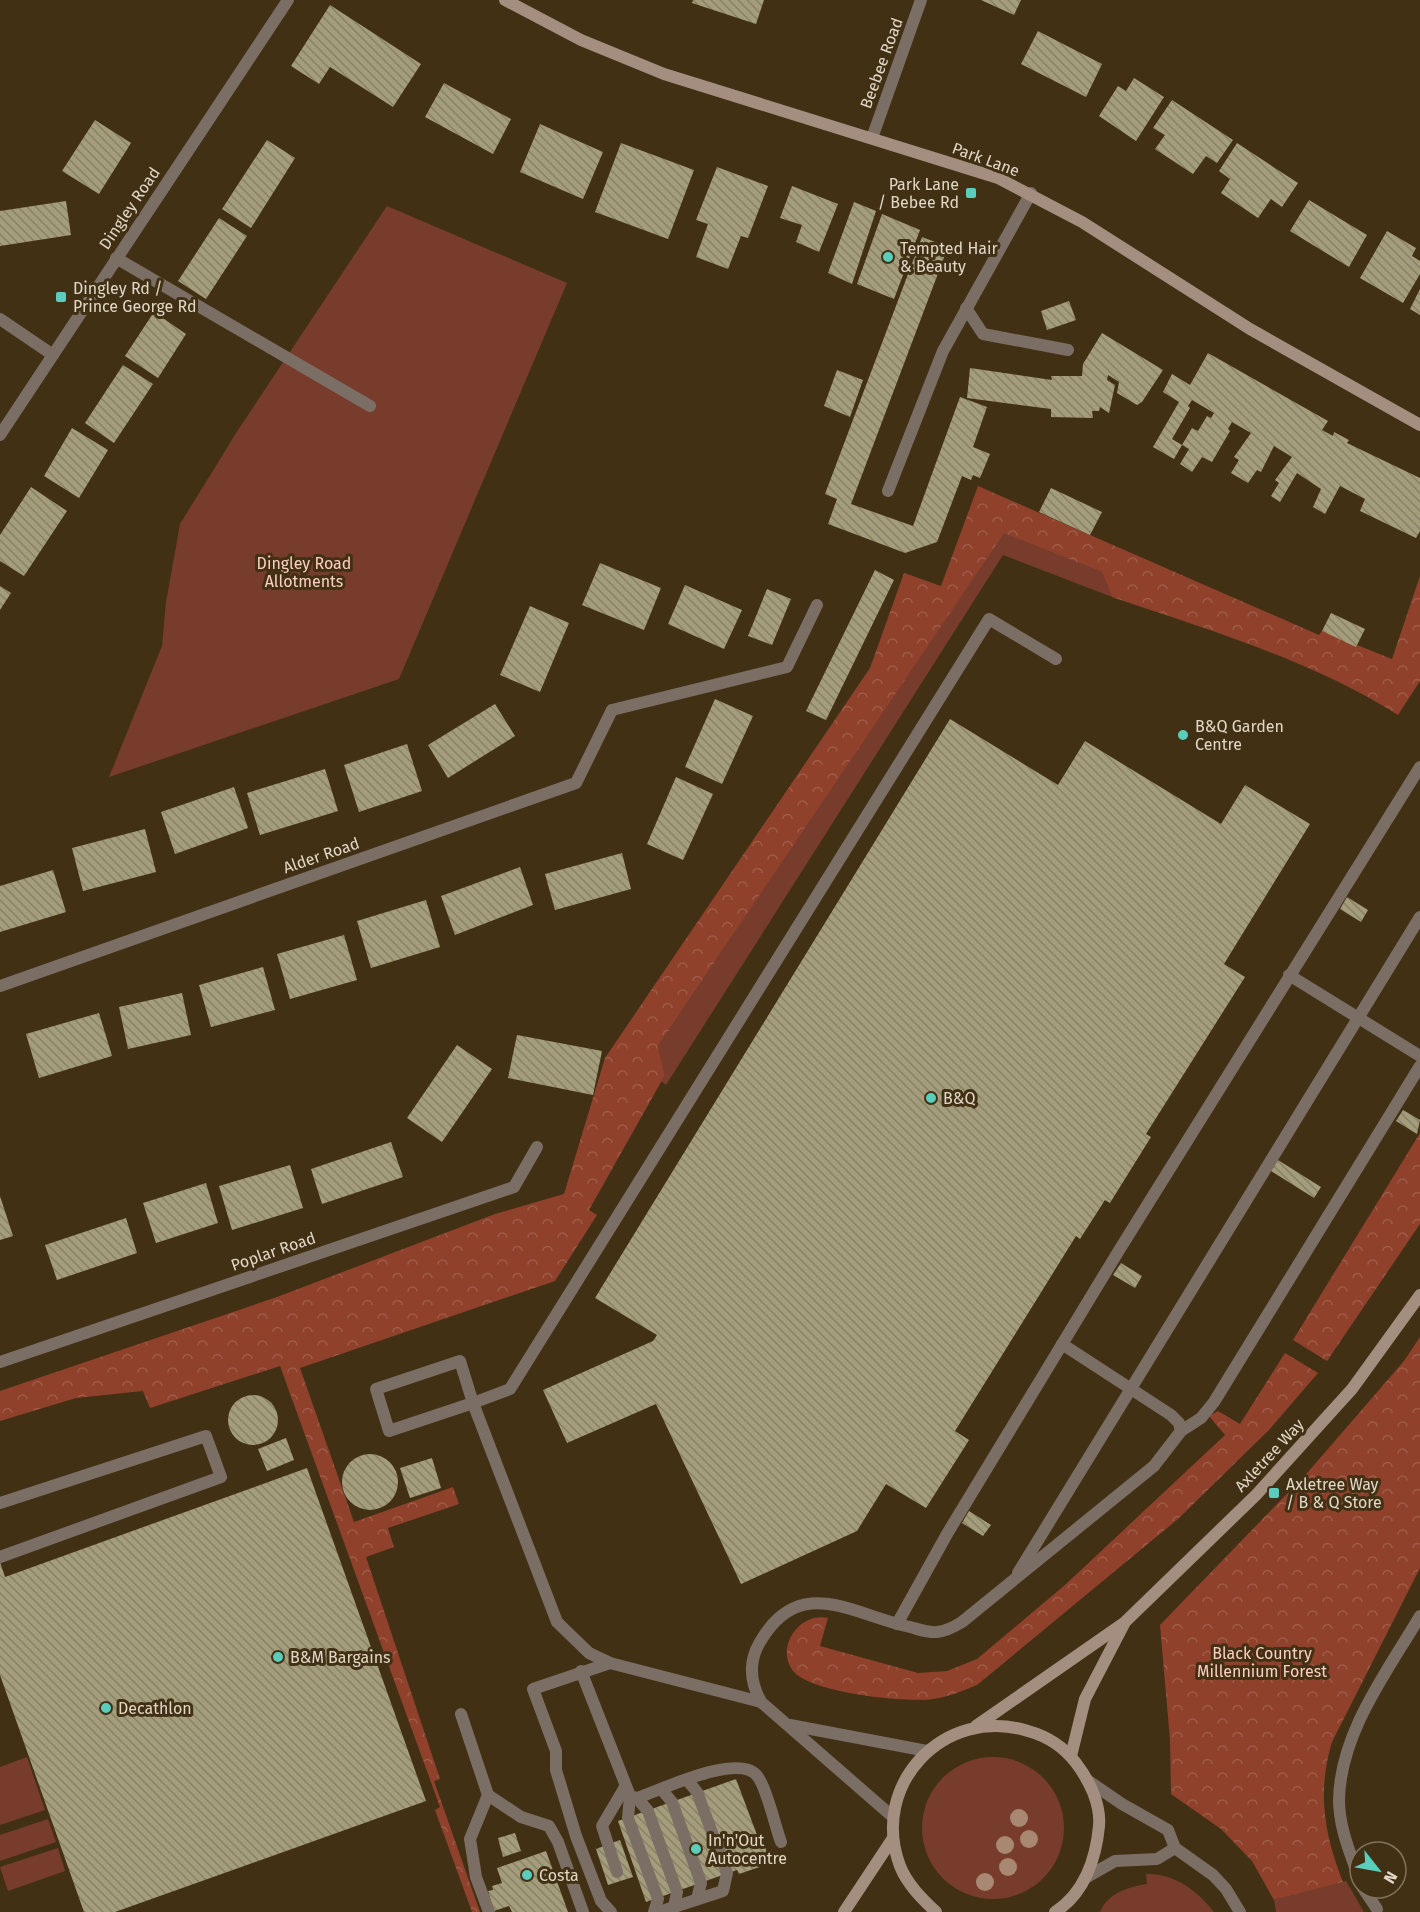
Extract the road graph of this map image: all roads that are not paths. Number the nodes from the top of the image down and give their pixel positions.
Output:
1 (288, 0) edge
2 (505, 0) edge
3 (921, 0) edge
4 (872, 138) junction
5 (1031, 194) junction
6 (116, 258) junction
7 (966, 308) junction
8 (0, 319) edge
9 (1068, 350) dead end
10 (53, 355) junction
11 (370, 406) dead end
12 (1420, 426) edge
13 (0, 435) edge
14 (888, 491) dead end
15 (816, 605) dead end
16 (1056, 659) dead end
17 (1420, 767) edge
18 (1420, 917) edge
19 (1289, 975) junction
20 (0, 986) edge
21 (1357, 1017) junction
22 (1420, 1056) edge
23 (1420, 1066) edge
24 (537, 1147) dead end
25 (1420, 1295) edge
26 (1062, 1344) junction
27 (0, 1362) edge
28 (1129, 1389) junction
29 (473, 1403) junction
30 (1181, 1431) junction
31 (0, 1503) edge
32 (0, 1557) edge
33 (1014, 1580) junction
34 (1420, 1616) edge
35 (1124, 1623) junction
36 (897, 1624) junction
37 (610, 1663) junction
38 (581, 1671) junction
39 (761, 1702) junction
40 (460, 1714) dead end
41 (788, 1725) junction
42 (976, 1726) junction
43 (927, 1751) junction
44 (1071, 1756) junction
45 (687, 1780) junction
46 (1087, 1780) junction
47 (662, 1790) junction
48 (630, 1794) junction
49 (488, 1795) junction
50 (893, 1817) junction
51 (893, 1838) junction
52 (781, 1842) dead end
53 (1175, 1848) junction
54 (1348, 1848) edge
55 (617, 1872) dead end
56 (1087, 1877) junction
57 (698, 1899) junction
58 (1371, 1900) edge
59 (674, 1907) junction
60 (1377, 1909) dead end
61 (489, 1912) edge
62 (583, 1912) edge
63 (611, 1912) edge
64 (654, 1912) edge
65 (659, 1912) edge
66 (844, 1912) edge
67 (936, 1912) edge
68 (1057, 1912) edge
69 (1240, 1912) edge

1 - 6 street, Dingley Road
2 - 4 street, Park Lane
3 - 4 street, Beebee Road
4 - 5 street, Park Lane
5 - 7 street
5 - 12 street, Park Lane
6 - 10 street, Dingley Road
6 - 11 street
7 - 9 street
7 - 14 street
8 - 10 street
10 - 13 street, Dingley Road
15 - 20 street, Alder Road
16 - 29 street
17 - 19 street
18 - 21 street
19 - 21 street
19 - 26 street
21 - 22 street
21 - 28 street
23 - 30 street
24 - 27 street, Poplar Road
25 - 35 street, Axletree Way
26 - 28 street
26 - 36 street
28 - 30 street
28 - 33 street
29 - 29 street
29 - 37 street
30 - 33 street
31 - 32 street
33 - 36 street
34 - 54 street
35 - 42 street, Axletree Way
35 - 44 street, Axletree Way
36 - 39 street
37 - 38 street
37 - 39 street
38 - 48 street
38 - 63 street
39 - 41 street
40 - 49 street
41 - 43 street
41 - 50 street
42 - 43 street
42 - 44 street
43 - 50 street
44 - 46 street
45 - 47 street
45 - 52 street
45 - 57 street
46 - 53 street
46 - 56 street
47 - 48 street
47 - 57 street
48 - 55 street
48 - 59 street
48 - 64 street
49 - 61 street
49 - 62 street
50 - 51 street
51 - 66 street
51 - 67 street
53 - 56 street
53 - 69 street
56 - 68 street
57 - 59 street
58 - 60 street
59 - 65 street

